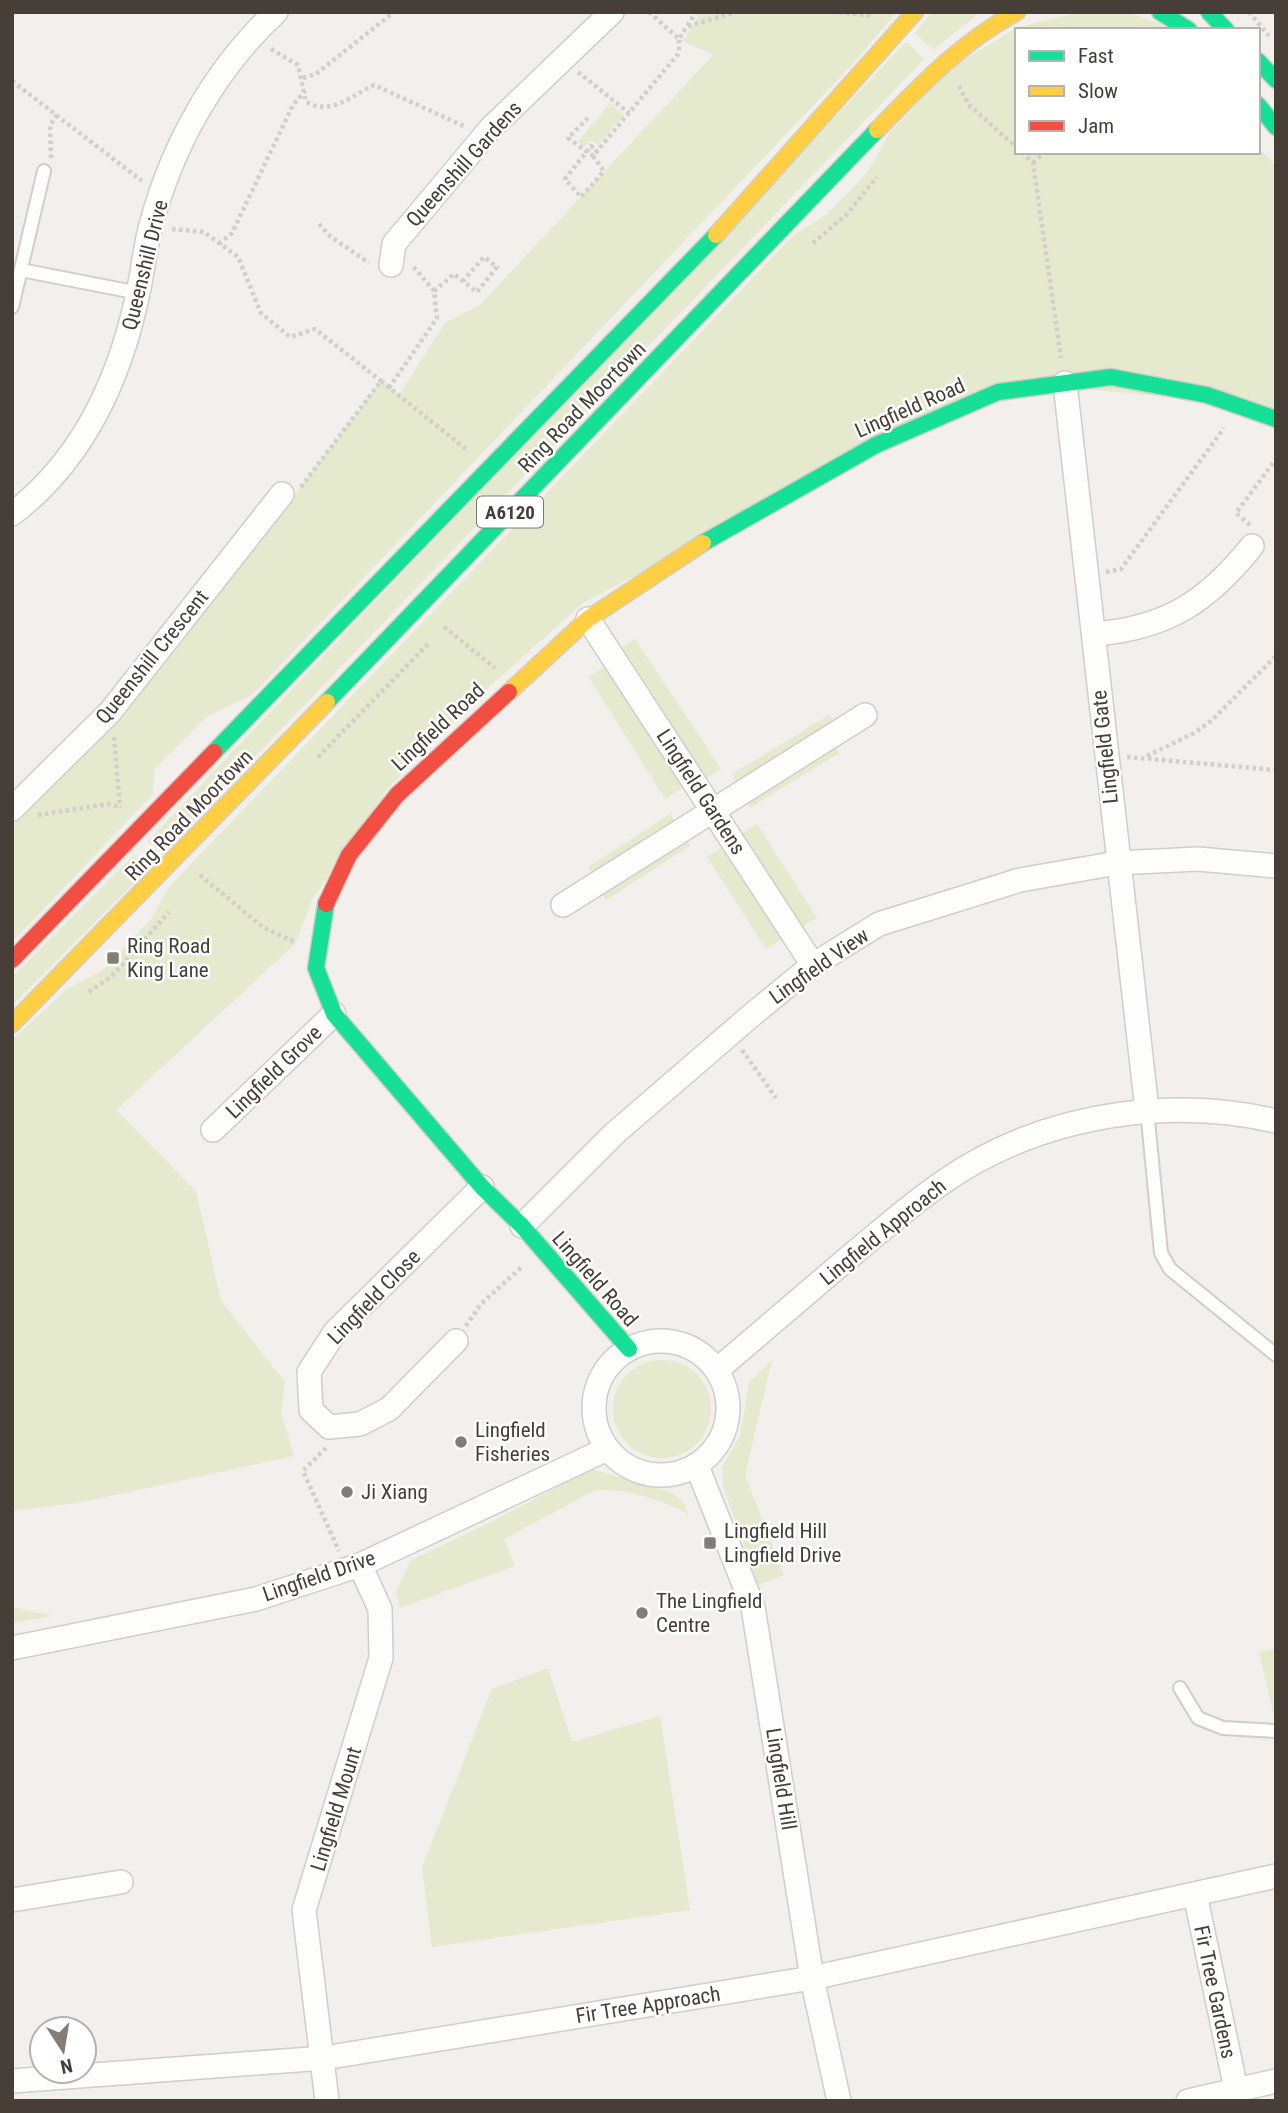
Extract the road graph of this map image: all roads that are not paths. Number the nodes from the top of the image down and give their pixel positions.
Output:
1 (276, 12) edge
2 (612, 12) edge
3 (915, 12) edge
4 (1017, 12) edge
5 (1160, 12) edge
6 (1209, 12) edge
7 (1186, 28) edge
8 (1224, 28) edge
9 (1260, 63) edge
10 (1276, 80) edge
11 (1260, 109) edge
12 (1260, 111) edge
13 (1276, 127) edge
14 (1276, 139) edge
15 (44, 171) road end
16 (393, 254) road end
17 (21, 270) junction
18 (139, 293) junction
19 (12, 307) edge
20 (1065, 383) junction
21 (1276, 419) edge
22 (282, 494) road end
23 (12, 514) edge
24 (1253, 537) road end
25 (587, 618) junction
26 (1095, 634) junction
27 (865, 715) dead end
28 (713, 809) junction
29 (19, 813) edge
30 (1117, 863) junction
31 (1276, 866) edge
32 (563, 905) dead end
33 (12, 960) edge
34 (813, 965) junction
35 (334, 1014) junction
36 (12, 1024) edge
37 (1147, 1110) junction
38 (1276, 1121) edge
39 (213, 1130) dead end
40 (482, 1187) junction
41 (522, 1226) junction
42 (456, 1341) road end
43 (629, 1349) junction
44 (1276, 1355) edge
45 (717, 1370) junction
46 (607, 1449) junction
47 (697, 1466) junction
48 (354, 1567) junction
49 (12, 1648) edge
50 (1180, 1688) dead end
51 (1276, 1731) edge
52 (1276, 1876) edge
53 (121, 1882) dead end
54 (1195, 1894) junction
55 (12, 1900) edge
56 (812, 1978) junction
57 (324, 2058) junction
58 (12, 2081) edge
59 (1276, 2081) edge
60 (1236, 2089) junction
61 (327, 2101) edge
62 (839, 2101) edge
63 (1188, 2101) edge

1 - 18 street, Queenshill Drive
2 - 16 street, Queenshill Gardens
3 - 33 main road, Ring Road Moortown / A6120
4 - 36 main road, Ring Road Moortown / A6120
5 - 7 main road
6 - 8 main road
9 - 10 main road
11 - 13 main road
12 - 14 lane
15 - 17 lane
17 - 18 lane
17 - 19 lane
18 - 23 street, Queenshill Drive
20 - 21 main road, Lingfield Road
20 - 25 main road, Lingfield Road
20 - 26 street, Lingfield Gate
22 - 29 street, Queenshill Crescent
24 - 26 street
25 - 28 street, Lingfield Gardens
25 - 35 main road, Lingfield Road
26 - 30 street, Lingfield Gate
27 - 28 street
28 - 32 street
28 - 34 street, Lingfield Gardens
30 - 31 street, Lingfield View
30 - 34 street, Lingfield View
30 - 37 street, Lingfield Gate
34 - 41 street, Lingfield View
35 - 39 street, Lingfield Grove
35 - 40 main road, Lingfield Road
37 - 38 street, Lingfield Approach
37 - 44 lane
37 - 45 street, Lingfield Approach
40 - 41 main road, Lingfield Road
40 - 42 street, Lingfield Close
41 - 43 main road, Lingfield Road
43 - 45 street
43 - 46 street
45 - 47 street
46 - 47 street
46 - 48 street, Lingfield Drive
47 - 56 street, Lingfield Hill
48 - 49 street, Lingfield Drive
48 - 57 street, Lingfield Mount
50 - 51 lane
52 - 54 street, Fir Tree Approach
53 - 55 street
54 - 56 street, Fir Tree Approach
54 - 60 street, Fir Tree Gardens
56 - 57 street, Fir Tree Approach
56 - 62 street, Lingfield Hill
57 - 58 street, Fir Tree Approach
57 - 61 street, Lingfield Mount
59 - 60 street, Fir Tree Gardens
60 - 63 street, Fir Tree Gardens

